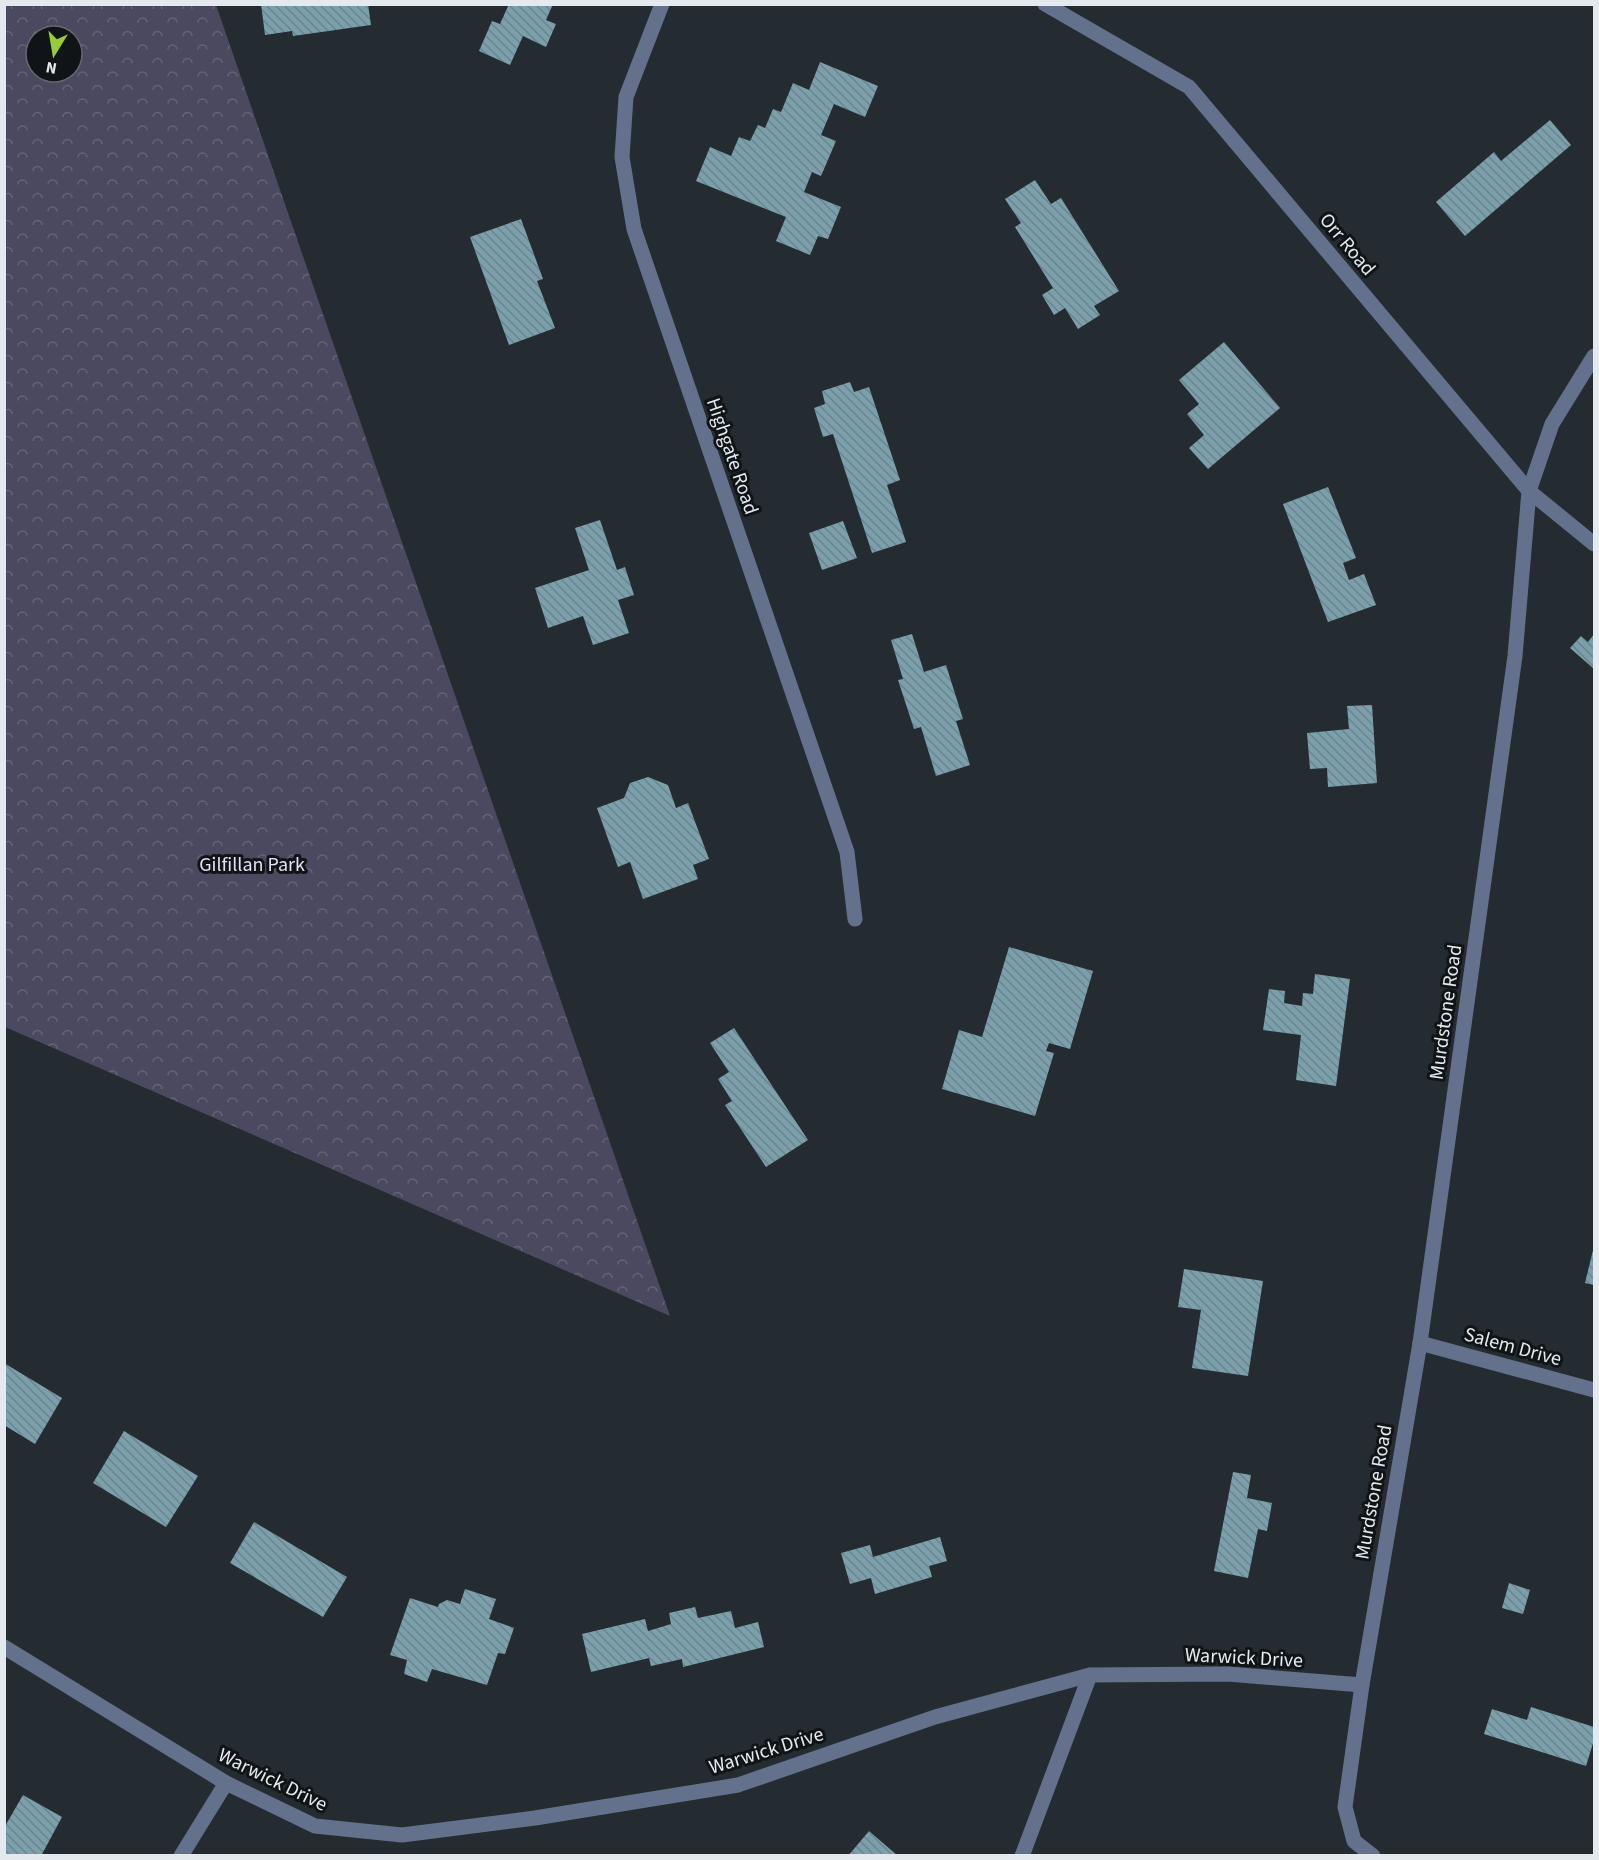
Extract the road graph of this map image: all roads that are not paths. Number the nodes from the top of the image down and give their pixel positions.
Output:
1 (662, 4) edge
2 (1045, 4) edge
3 (1594, 356) edge
4 (1529, 491) junction
5 (1594, 544) edge
6 (855, 919) dead end
7 (1420, 1343) junction
8 (1594, 1390) edge
9 (4, 1647) edge
10 (1090, 1675) junction
11 (1362, 1685) junction
12 (226, 1783) junction
13 (181, 1856) edge
14 (1022, 1856) edge
15 (1372, 1856) edge

1 - 6 street, Highgate Road
2 - 4 street, Orr Road
3 - 4 street, Murdstone Road
4 - 5 street, Orr Road
4 - 7 street, Murdstone Road
7 - 8 street, Salem Drive
7 - 11 street, Murdstone Road
9 - 12 street, Warwick Drive
10 - 11 street, Warwick Drive
10 - 12 street, Warwick Drive
10 - 14 street
11 - 15 street
12 - 13 street

